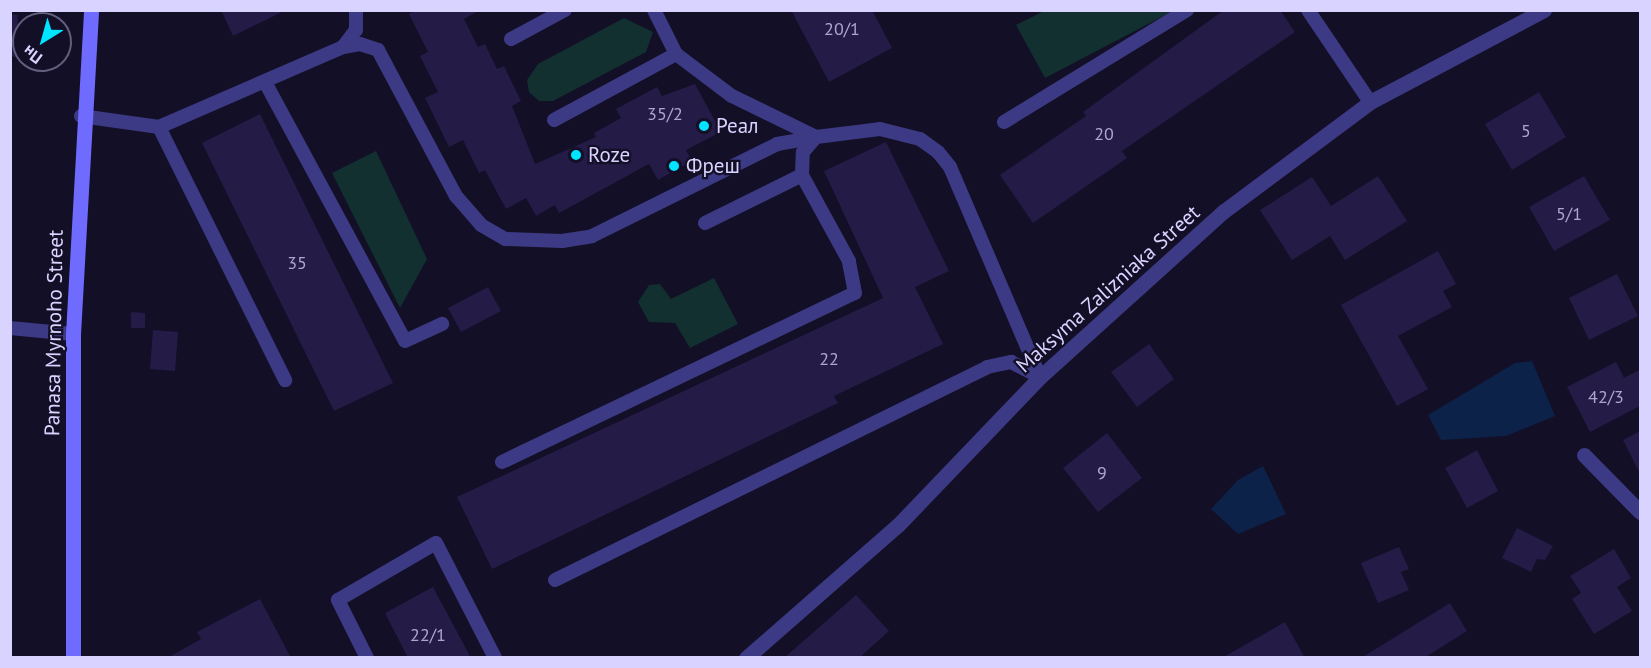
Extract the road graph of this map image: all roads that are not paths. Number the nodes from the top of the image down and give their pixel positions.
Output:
1 (91, 10) edge
2 (356, 10) edge
3 (565, 10) edge
4 (654, 10) edge
5 (1187, 10) edge
6 (1308, 10) edge
7 (1544, 10) edge
8 (512, 39) dead end
9 (343, 47) junction
10 (676, 54) junction
11 (265, 82) junction
12 (1370, 102) junction
13 (81, 116) junction
14 (554, 120) dead end
15 (1004, 122) dead end
16 (159, 128) junction
17 (816, 137) junction
18 (802, 175) junction
19 (705, 223) dead end
20 (442, 324) dead end
21 (10, 328) edge
22 (73, 334) junction
23 (1041, 378) junction
24 (285, 380) dead end
25 (1584, 455) dead end
26 (502, 462) dead end
27 (1641, 512) edge
28 (555, 580) dead end
29 (73, 657) edge
30 (367, 657) edge
31 (495, 657) edge
32 (746, 657) edge

1 - 13 main road, Panasa Myrnoho Street
2 - 9 lane
3 - 8 lane
4 - 10 lane
5 - 15 lane
6 - 12 lane
7 - 12 street, Maksyma Zalizniaka Street
9 - 11 lane
9 - 17 lane
10 - 14 lane
10 - 17 lane
11 - 16 lane
11 - 20 lane
12 - 23 street, Maksyma Zalizniaka Street
13 - 16 lane
13 - 22 main road, Panasa Myrnoho Street
16 - 24 lane
17 - 18 lane
17 - 23 lane
18 - 19 lane
18 - 26 lane
21 - 22 lane
22 - 29 main road, Panasa Myrnoho Street
23 - 28 lane
23 - 32 street, Maksyma Zalizniaka Street
25 - 27 street
30 - 31 lane

